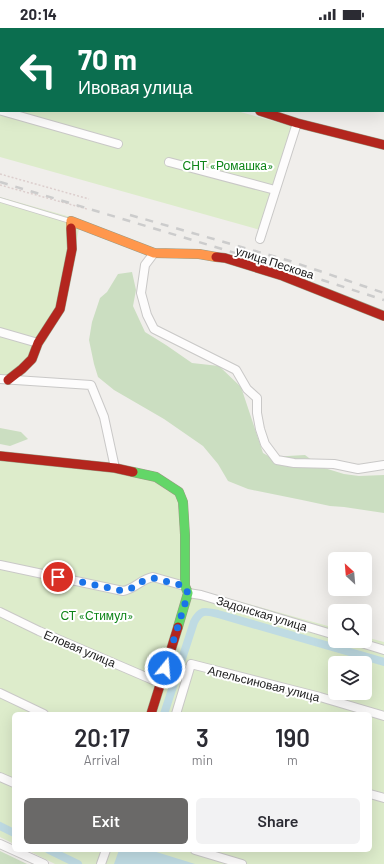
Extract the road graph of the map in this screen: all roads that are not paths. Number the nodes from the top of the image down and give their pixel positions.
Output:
1 (5, 112) edge
2 (263, 112) edge
3 (297, 123) junction
4 (118, 144) dead end
5 (384, 145) edge
6 (169, 162) dead end
7 (275, 190) junction
8 (0, 200) edge
9 (71, 221) junction
10 (260, 239) dead end
11 (154, 253) junction
12 (384, 316) edge
13 (0, 332) edge
14 (38, 343) junction
15 (4, 380) edge
16 (0, 456) edge
17 (384, 465) edge
18 (115, 468) junction
19 (0, 565) edge
20 (186, 590) junction
21 (0, 612) edge
22 (328, 633) edge
23 (372, 646) edge
24 (384, 650) edge
25 (160, 683) junction
26 (0, 693) edge
27 (40, 712) edge
28 (152, 712) edge
29 (177, 712) edge
30 (371, 712) edge
31 (372, 712) edge
32 (384, 716) edge
33 (0, 777) edge
34 (12, 782) edge
35 (372, 795) edge
36 (384, 798) edge
37 (0, 844) edge
38 (12, 849) edge
39 (18, 852) edge
40 (105, 852) edge
41 (202, 852) edge
42 (44, 864) edge
43 (101, 864) edge
44 (242, 864) edge

1 - 4 street
2 - 3 street
3 - 5 street
3 - 7 street
6 - 7 street
7 - 10 street
8 - 9 lane
9 - 11 street, улица Пескова
9 - 14 street
11 - 12 street, улица Пескова
11 - 17 street
13 - 14 street
14 - 15 street
15 - 18 street
16 - 18 street
18 - 20 street
19 - 20 street, Задонская улица
20 - 22 street, Задонская улица
20 - 25 street
21 - 25 street, Еловая улица
23 - 24 street
25 - 28 street
26 - 27 street
29 - 30 street, Апельсиновая улица
31 - 32 street, Апельсиновая улица
33 - 34 street
35 - 36 street
37 - 38 street
39 - 42 street
40 - 43 street
41 - 44 street

